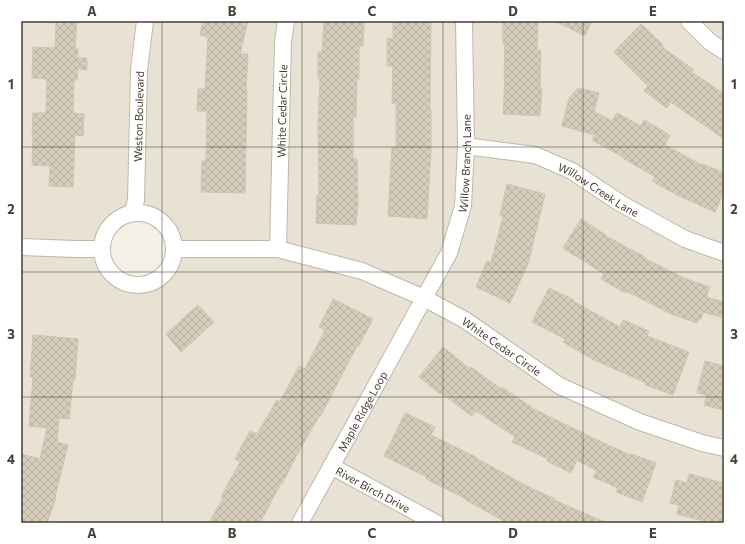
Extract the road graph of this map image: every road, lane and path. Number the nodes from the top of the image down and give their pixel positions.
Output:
1 (145, 21) edge
2 (286, 21) edge
3 (464, 21) edge
4 (688, 21) edge
5 (724, 51) edge
6 (466, 146) junction
7 (133, 212) junction
8 (21, 247) edge
9 (101, 249) junction
10 (174, 249) junction
11 (278, 249) junction
12 (724, 253) edge
13 (424, 298) junction
14 (724, 448) edge
15 (331, 466) junction
16 (300, 523) edge
17 (436, 523) edge

1 - 7 street, Weston Boulevard
2 - 11 street, White Cedar Circle
3 - 6 street, Willow Branch Lane
4 - 5 street
6 - 12 street, Willow Creek Lane
6 - 13 street, Willow Branch Lane
7 - 9 street
7 - 10 street
8 - 9 street
9 - 10 street
10 - 11 street, White Cedar Circle
11 - 13 street, White Cedar Circle
13 - 14 street, White Cedar Circle
13 - 15 street, Maple Ridge Loop
15 - 16 street, Maple Ridge Loop
15 - 17 street, River Birch Drive

